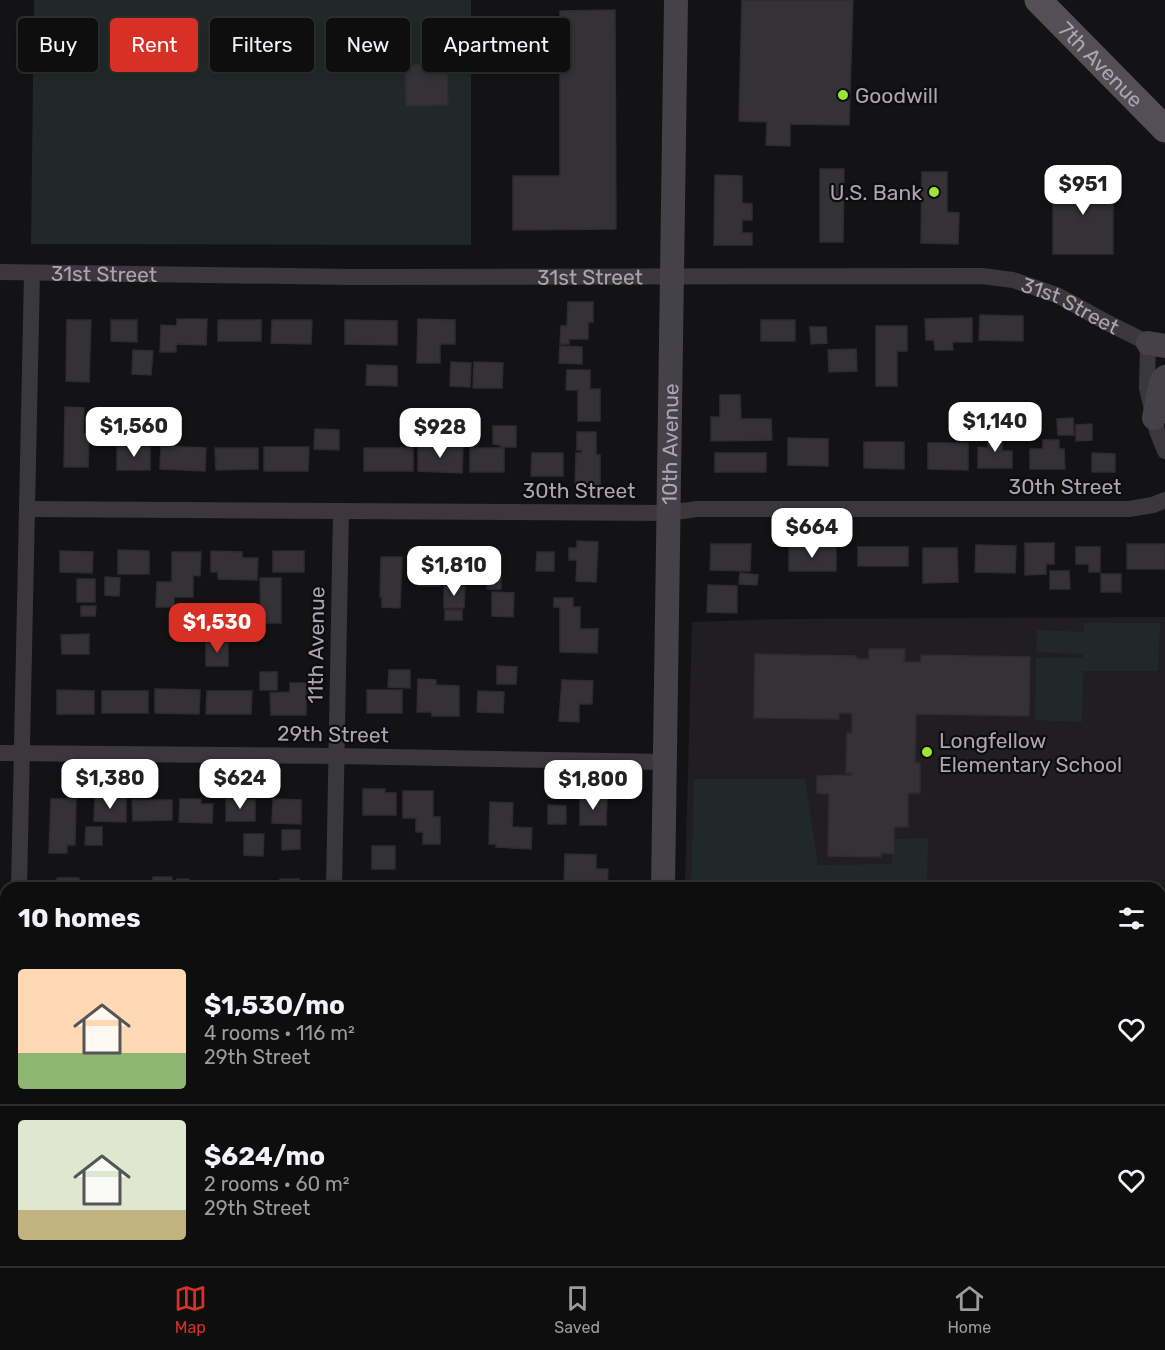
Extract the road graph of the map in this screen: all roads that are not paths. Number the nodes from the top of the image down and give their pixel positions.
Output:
1 (676, 0) edge
2 (1038, 0) edge
3 (1165, 129) edge
4 (0, 272) edge
5 (32, 273) junction
6 (673, 275) junction
7 (1157, 344) edge
8 (1165, 377) edge
9 (1154, 418) junction
10 (1165, 451) edge
11 (1165, 500) edge
12 (27, 509) junction
13 (341, 512) junction
14 (668, 513) junction
15 (0, 753) edge
16 (22, 753) junction
17 (337, 756) junction
18 (665, 762) junction
19 (19, 882) edge
20 (334, 882) edge
21 (663, 882) edge

1 - 6 street, 10th Avenue
2 - 3 main road, 7th Avenue
4 - 5 street, 31st Street
5 - 6 street, 31st Street
5 - 12 street
6 - 7 street, 31st Street
6 - 14 street, 10th Avenue
7 - 9 street
8 - 9 street
9 - 10 street
11 - 14 street, 30th Street
12 - 13 street, 30th Street
12 - 16 street
13 - 14 street, 30th Street
13 - 17 street, 11th Avenue
14 - 18 street, 10th Avenue
15 - 16 street, 29th Street
16 - 17 street, 29th Street
16 - 19 street
17 - 18 street, 29th Street
17 - 20 street, 11th Avenue
18 - 21 street, 10th Avenue

